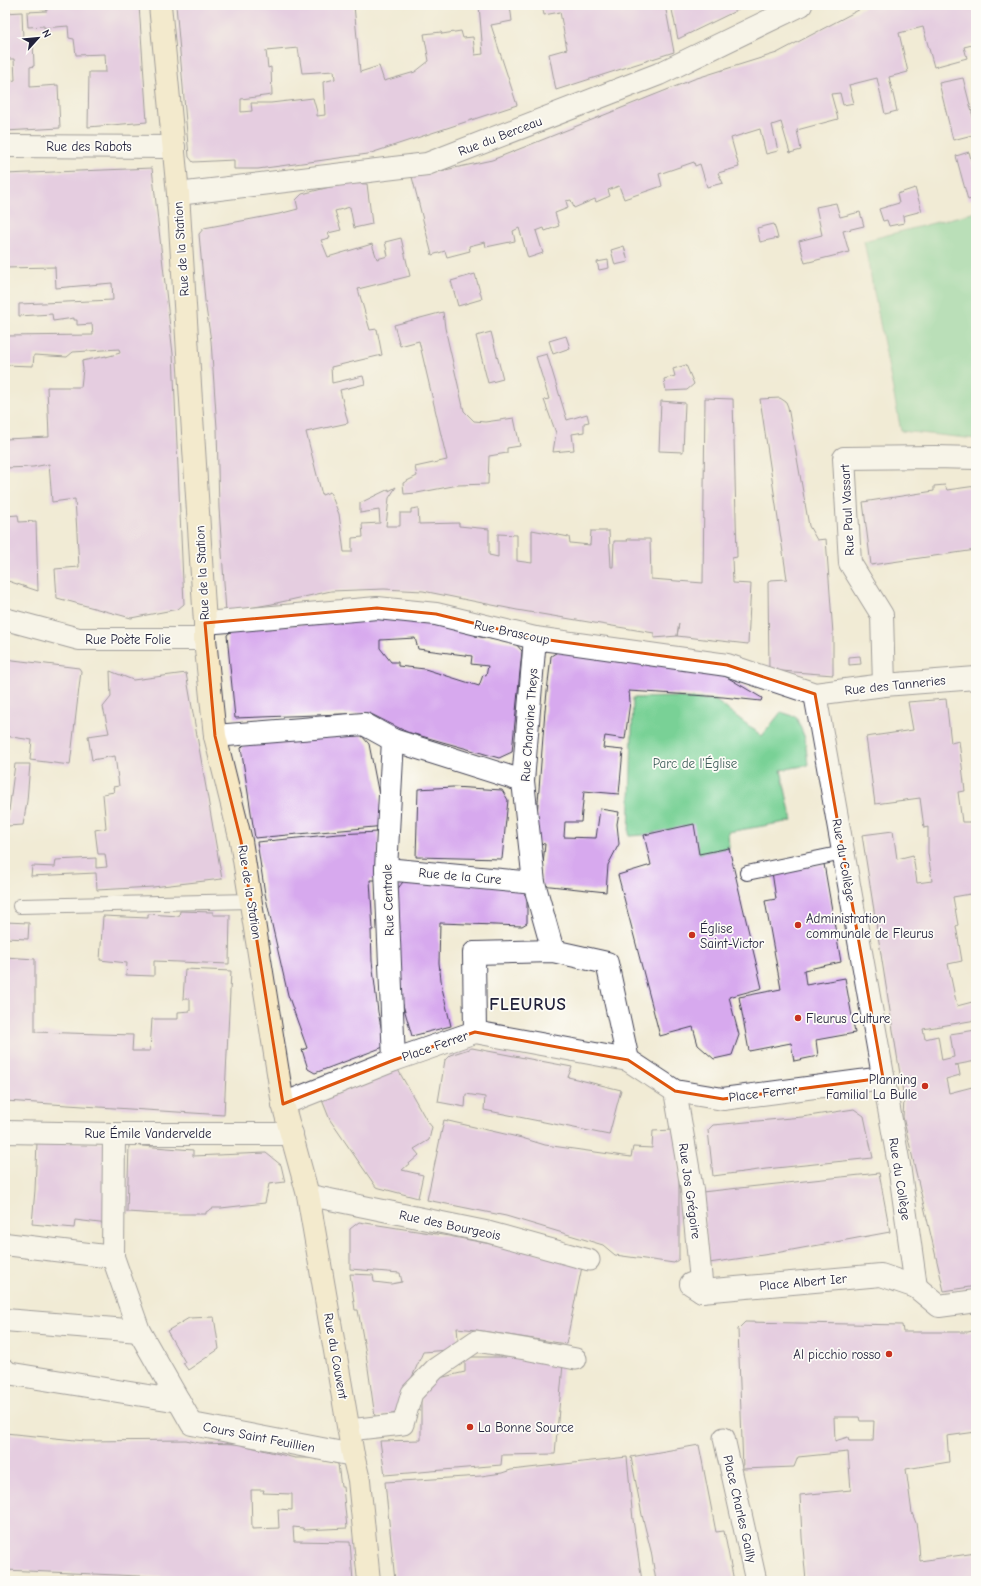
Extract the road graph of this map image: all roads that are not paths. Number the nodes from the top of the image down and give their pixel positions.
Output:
1 (160, 5) edge
2 (802, 5) edge
3 (5, 146) edge
4 (174, 147) junction
5 (178, 194) junction
6 (976, 458) edge
7 (5, 619) edge
8 (205, 631) junction
9 (535, 638) junction
10 (976, 678) edge
11 (884, 685) junction
12 (815, 694) junction
13 (215, 736) junction
14 (393, 740) junction
15 (524, 781) junction
16 (843, 853) junction
17 (386, 869) junction
18 (747, 873) dead end
19 (534, 882) junction
20 (252, 901) junction
21 (20, 906) dead end
22 (553, 951) junction
23 (475, 1032) junction
24 (394, 1060) junction
25 (628, 1060) junction
26 (883, 1078) junction
27 (675, 1091) junction
28 (283, 1104) junction
29 (5, 1132) edge
30 (114, 1134) junction
31 (292, 1134) junction
32 (308, 1195) junction
33 (5, 1244) edge
34 (113, 1256) junction
35 (589, 1260) dead end
36 (916, 1287) junction
37 (697, 1288) joint
38 (976, 1301) edge
39 (5, 1320) edge
40 (139, 1330) junction
41 (576, 1360) dead end
42 (5, 1370) edge
43 (179, 1401) junction
44 (349, 1430) junction
45 (724, 1438) dead end
46 (353, 1455) junction
47 (369, 1581) edge
48 (756, 1581) edge

1 - 4 main road, Rue de la Station
2 - 5 street, Rue du Berceau
3 - 4 street, Rue des Rabots
4 - 5 main road, Rue de la Station
5 - 8 main road, Rue de la Station
6 - 11 street, Rue Paul Vassart
7 - 8 street, Rue Poète Folie
8 - 9 street, Rue Brascoup
8 - 13 main road, Rue de la Station
9 - 12 street, Rue Brascoup
9 - 15 street, Rue Chanoine Theys
10 - 11 street, Rue des Tanneries
11 - 12 street, Rue des Tanneries
12 - 16 street, Rue du Collège
13 - 14 street
13 - 20 main road, Rue de la Station
14 - 15 street
14 - 17 street, Rue Centrale
15 - 19 street, Rue Chanoine Theys
16 - 18 lane
16 - 26 street, Rue du Collège
17 - 19 street, Rue de la Cure
17 - 24 street, Rue Centrale
19 - 22 street
20 - 21 lane
20 - 28 main road, Rue de la Station
22 - 23 street, Place Ferrer
22 - 25 street, Place Ferrer
23 - 24 street, Place Ferrer
23 - 25 street, Place Ferrer
24 - 28 street, Place Ferrer
25 - 27 street, Place Ferrer
26 - 27 street, Place Ferrer
26 - 36 street, Rue du Collège
27 - 37 street, Rue Jos Grégoire
28 - 31 main road, Rue de la Station
29 - 30 street, Rue Émile Vandervelde
30 - 31 street, Rue Émile Vandervelde
30 - 34 street, Cours Saint Feuillien
31 - 32 main road, Rue du Couvent
32 - 35 street, Rue des Bourgeois
32 - 44 main road, Rue du Couvent
33 - 34 street
34 - 40 street, Cours Saint Feuillien
36 - 37 street, Place Albert Ier
36 - 38 street, Place Albert Ier
39 - 40 street
40 - 43 street, Cours Saint Feuillien
41 - 44 street
42 - 43 street
43 - 46 street, Cours Saint Feuillien
44 - 46 main road, Rue du Couvent
45 - 48 street, Place Charles Gailly
46 - 47 main road, Rue du Couvent

